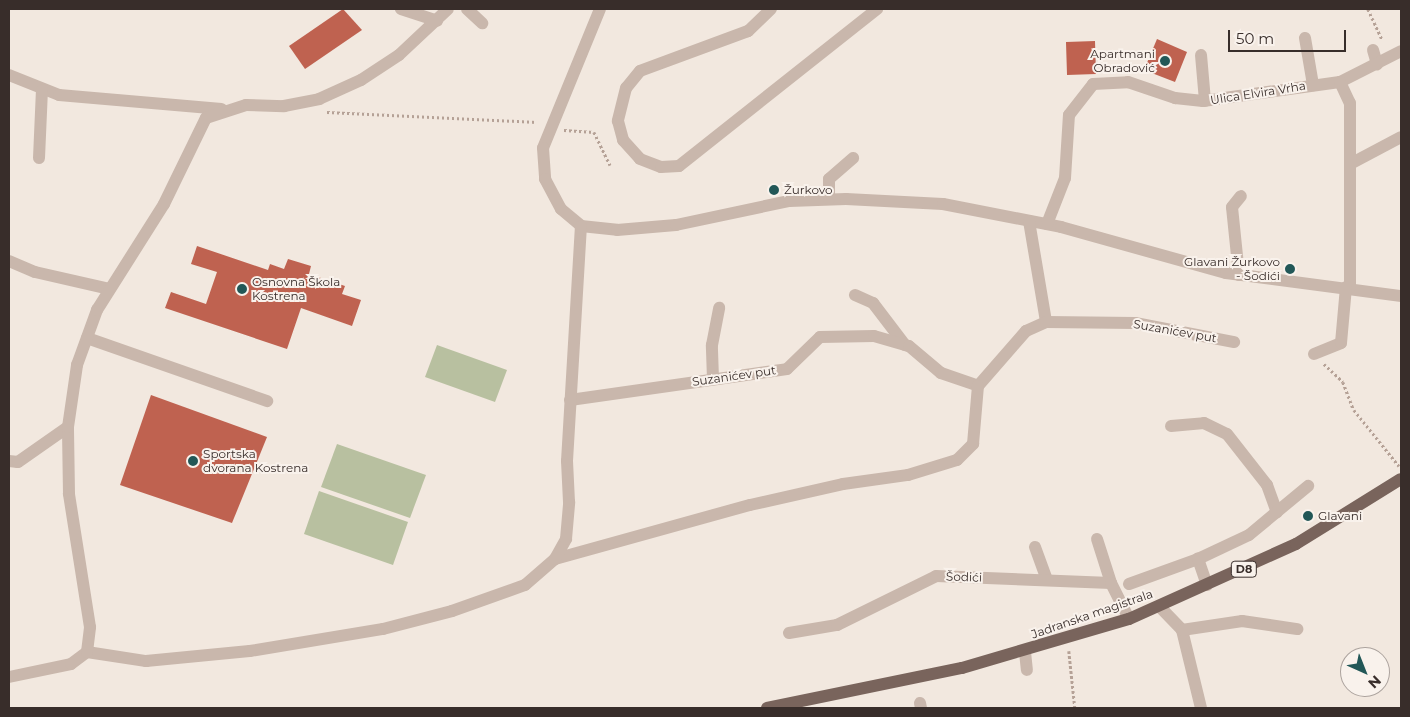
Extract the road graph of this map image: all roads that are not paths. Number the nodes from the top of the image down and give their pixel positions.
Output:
1 (401, 9) edge
2 (448, 9) edge
3 (466, 9) edge
4 (600, 9) edge
5 (771, 9) edge
6 (877, 9) edge
7 (438, 21) junction
8 (482, 23) dead end
9 (1305, 38) dead end
10 (1373, 50) dead end
11 (1401, 51) edge
12 (1201, 55) dead end
13 (1380, 62) junction
14 (9, 75) edge
15 (1340, 82) junction
16 (1313, 85) junction
17 (42, 90) junction
18 (1205, 101) junction
19 (223, 110) junction
20 (1401, 137) edge
21 (39, 158) dead end
22 (853, 158) dead end
23 (1352, 163) junction
24 (1241, 196) dead end
25 (829, 200) junction
26 (1029, 221) junction
27 (1047, 224) junction
28 (581, 226) junction
29 (9, 261) edge
30 (1239, 275) junction
31 (1348, 287) junction
32 (110, 289) junction
33 (855, 295) dead end
34 (1401, 296) edge
35 (719, 308) dead end
36 (1046, 322) junction
37 (87, 338) junction
38 (1234, 342) dead end
39 (904, 345) junction
40 (1314, 354) dead end
41 (713, 380) junction
42 (978, 386) junction
43 (570, 400) junction
44 (267, 401) dead end
45 (1171, 426) dead end
46 (68, 427) junction
47 (9, 461) edge
48 (1401, 479) edge
49 (1308, 486) dead end
50 (1277, 512) junction
51 (1097, 539) dead end
52 (1035, 547) dead end
53 (555, 559) junction
54 (1198, 559) junction
55 (1047, 580) junction
56 (1111, 583) junction
57 (1129, 584) dead end
58 (1207, 585) junction
59 (1159, 606) junction
60 (1129, 619) junction
61 (1297, 628) dead end
62 (1182, 630) junction
63 (789, 633) dead end
64 (87, 652) junction
65 (1025, 652) junction
66 (1027, 670) dead end
67 (9, 677) edge
68 (767, 708) edge
69 (1201, 708) edge

1 - 7 street
2 - 7 street
3 - 8 street
4 - 28 street
5 - 6 street
7 - 19 street
9 - 16 street
10 - 13 street
11 - 13 street, Ulica Elvira Vrha
12 - 18 street
13 - 15 street, Ulica Elvira Vrha
14 - 17 street
15 - 16 street, Ulica Elvira Vrha
15 - 23 street
16 - 18 street, Ulica Elvira Vrha
17 - 19 street
17 - 21 street
18 - 27 street, Ulica Elvira Vrha
19 - 32 street
20 - 23 street
22 - 25 street
23 - 31 street
24 - 30 street
25 - 26 street
25 - 28 street
26 - 27 street
26 - 36 street
27 - 30 street
28 - 43 street
29 - 32 street
30 - 31 street
31 - 34 street
31 - 40 street
32 - 37 street
33 - 39 street
35 - 41 street
36 - 38 street, Suzanićev put
36 - 42 street, Suzanićev put
37 - 44 street
37 - 46 street
39 - 41 street, Suzanićev put
39 - 42 street, Suzanićev put
41 - 43 street, Suzanićev put
42 - 53 street
43 - 53 street
45 - 50 street
46 - 47 street
46 - 64 street
48 - 58 main road, Jadranska magistrala / D8
49 - 50 street
50 - 54 street
51 - 56 street
52 - 55 street
53 - 64 street
54 - 57 street
54 - 58 street
55 - 56 street, Šodići
55 - 63 street, Šodići
56 - 60 street
58 - 59 main road, Jadranska magistrala / D8
59 - 60 main road, Jadranska magistrala / D8
59 - 62 street
60 - 65 main road, Jadranska magistrala / D8
61 - 62 street
62 - 69 street
64 - 67 street
65 - 66 street
65 - 68 main road, Jadranska magistrala / D8

